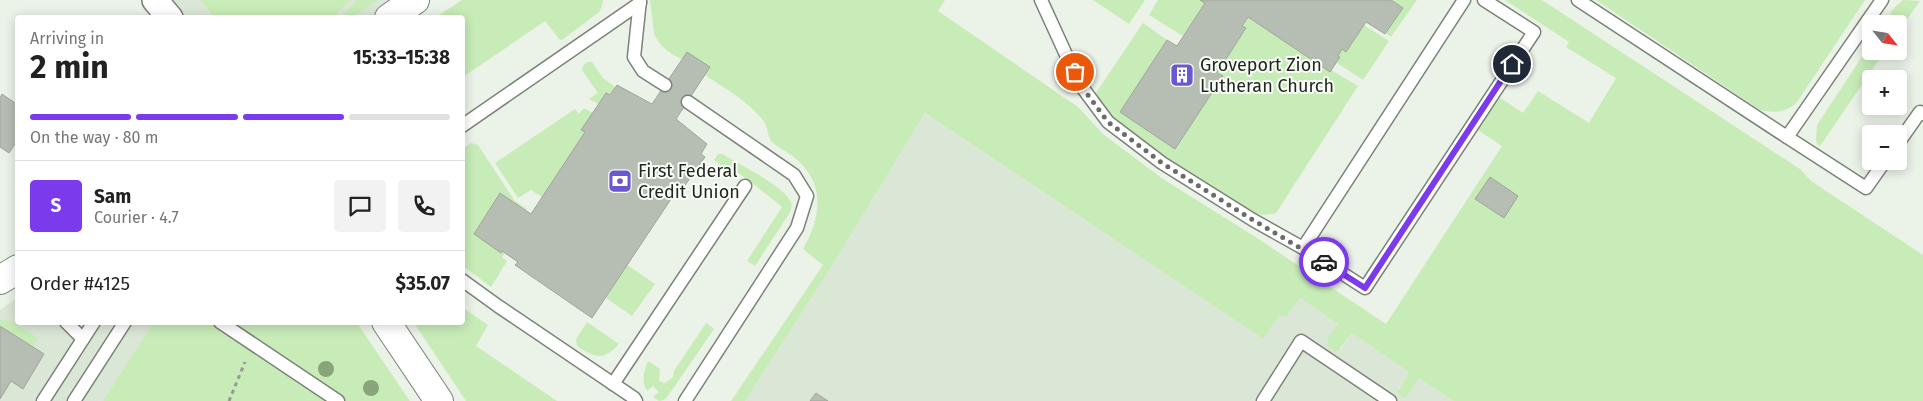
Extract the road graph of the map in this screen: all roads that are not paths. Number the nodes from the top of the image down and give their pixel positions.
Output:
1 (155, 0) edge
2 (415, 0) edge
3 (1042, 0) edge
4 (1464, 0) edge
5 (1484, 0) edge
6 (1578, 0) edge
7 (1882, 0) edge
8 (639, 1) edge
9 (168, 15) edge
10 (393, 15) edge
11 (665, 85) dead end
12 (688, 102) dead end
13 (1923, 114) edge
14 (465, 124) edge
15 (1907, 131) edge
16 (1788, 137) junction
17 (1879, 170) edge
18 (745, 186) dead end
19 (1303, 248) junction
20 (15, 271) edge
21 (0, 280) edge
22 (465, 282) edge
23 (69, 325) edge
24 (92, 325) edge
25 (124, 325) edge
26 (225, 325) edge
27 (388, 325) edge
28 (83, 339) junction
29 (613, 384) junction
30 (43, 401) edge
31 (74, 401) edge
32 (338, 401) edge
33 (439, 401) edge
34 (636, 401) edge
35 (685, 401) edge
36 (1263, 401) edge
37 (1390, 401) edge

1 - 9 street
2 - 10 street
3 - 19 lane
4 - 19 lane
5 - 19 lane
6 - 16 lane
7 - 16 lane
8 - 11 lane
8 - 14 lane
12 - 35 lane
13 - 15 lane
16 - 17 lane
18 - 29 lane
20 - 21 street
22 - 29 lane
23 - 28 lane
24 - 28 lane
25 - 31 lane
26 - 32 lane
27 - 33 street
28 - 30 lane
29 - 34 lane
36 - 37 lane

